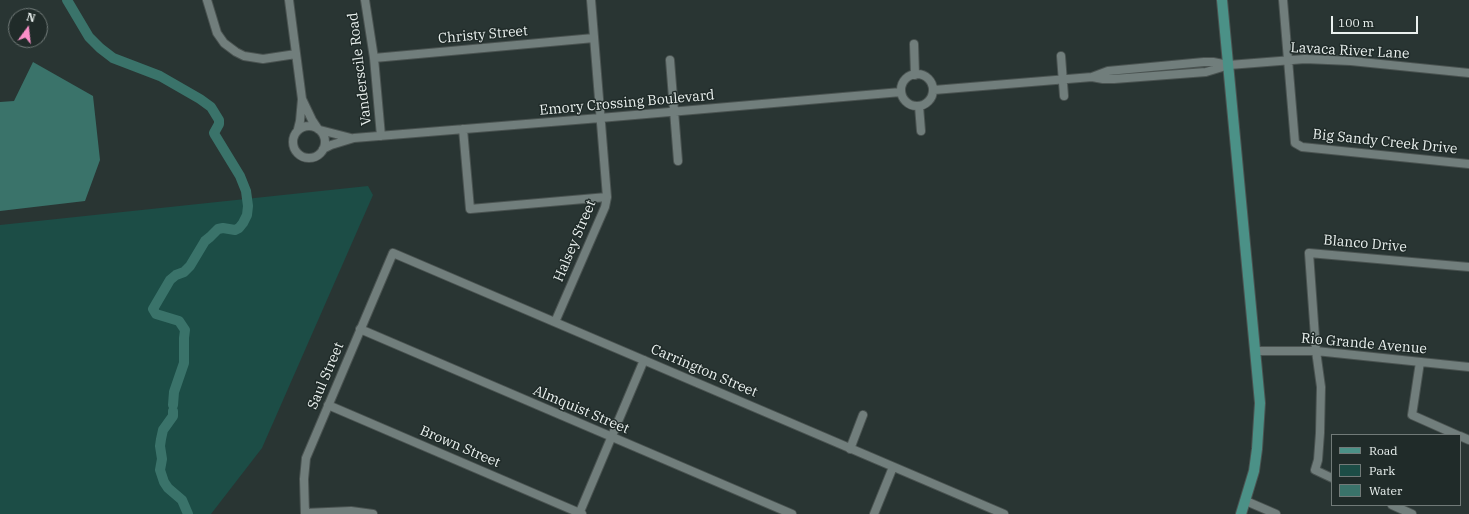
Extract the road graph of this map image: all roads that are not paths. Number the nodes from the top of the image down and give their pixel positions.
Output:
1 (207, 0) edge
2 (289, 0) edge
3 (365, 0) edge
4 (591, 0) edge
5 (1222, 0) edge
6 (1283, 0) edge
7 (594, 38) junction
8 (914, 44) dead end
9 (296, 54) junction
10 (1061, 56) dead end
11 (374, 58) junction
12 (670, 60) dead end
13 (1288, 60) junction
14 (1229, 65) junction
15 (1469, 73) edge
16 (915, 75) junction
17 (1063, 80) junction
18 (934, 90) junction
19 (901, 92) junction
20 (1064, 96) dead end
21 (302, 98) junction
22 (919, 106) junction
23 (675, 112) junction
24 (600, 118) junction
25 (298, 129) junction
26 (463, 129) junction
27 (319, 130) junction
28 (920, 130) dead end
29 (381, 136) junction
30 (354, 138) junction
31 (323, 149) junction
32 (678, 161) dead end
33 (1469, 164) edge
34 (607, 197) junction
35 (393, 252) joint
36 (1469, 267) edge
37 (555, 322) junction
38 (360, 329) junction
39 (1256, 351) junction
40 (1316, 351) junction
41 (644, 360) junction
42 (1420, 362) junction
43 (1469, 368) edge
44 (328, 405) junction
45 (863, 416) dead end
46 (1455, 434) edge
47 (612, 437) junction
48 (850, 448) junction
49 (893, 467) junction
50 (1331, 478) edge
51 (1246, 501) junction
52 (1394, 506) edge
53 (305, 514) edge
54 (373, 514) edge
55 (580, 514) edge
56 (792, 514) edge
57 (874, 514) edge
58 (1004, 514) edge
59 (1241, 514) edge
60 (1276, 514) edge
61 (1412, 514) edge

1 - 9 street
2 - 9 street
3 - 11 street, Vanderscile Road
4 - 7 street, Halsey Street
5 - 14 main road
6 - 13 street
7 - 11 street, Christy Street
7 - 24 street, Halsey Street
8 - 16 street
9 - 21 street
10 - 17 street
11 - 29 street, Vanderscile Road
12 - 23 street
13 - 14 street, Lavaca River Lane
13 - 15 street, Lavaca River Lane
13 - 33 street, Big Sandy Creek Drive
14 - 17 street
14 - 39 main road
16 - 18 street
16 - 19 street
17 - 18 street
17 - 20 street
18 - 22 street
19 - 22 street
19 - 23 street, Emory Crossing Boulevard
21 - 25 street
21 - 27 street
22 - 28 street
23 - 24 street, Emory Crossing Boulevard
23 - 32 street
24 - 26 street, Emory Crossing Boulevard
24 - 34 street, Halsey Street
25 - 27 street
25 - 31 street
26 - 29 street, Emory Crossing Boulevard
26 - 34 street
27 - 30 street
27 - 31 street
29 - 30 street, Emory Crossing Boulevard
30 - 31 street
34 - 37 street, Halsey Street
35 - 37 street, Carrington Street
35 - 38 street, Saul Street
36 - 40 street, Blanco Drive
37 - 41 street, Carrington Street
38 - 44 street, Saul Street
38 - 47 street, Almquist Street
39 - 40 street, Rio Grande Avenue
39 - 51 main road
40 - 42 street, Rio Grande Avenue
40 - 50 street
41 - 47 street
41 - 48 street, Carrington Street
42 - 43 street, Rio Grande Avenue
42 - 46 street
44 - 53 street, Saul Street
44 - 55 street, Brown Street
45 - 48 street
47 - 55 street
47 - 56 street, Almquist Street
48 - 49 street, Carrington Street
49 - 57 street
49 - 58 street, Carrington Street
51 - 59 main road
51 - 60 street
52 - 61 street
53 - 54 street

